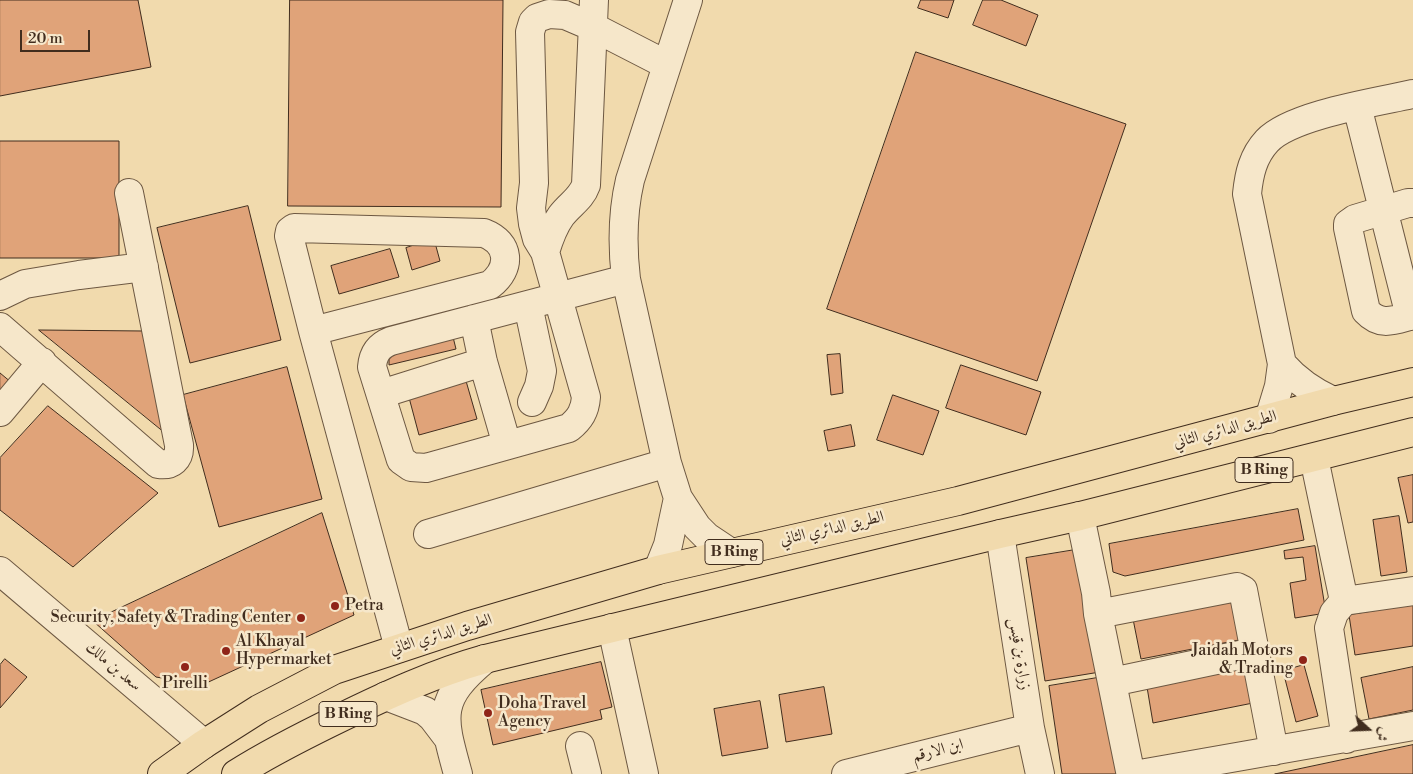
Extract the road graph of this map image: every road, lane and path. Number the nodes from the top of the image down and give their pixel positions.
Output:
1 (594, 0) edge
2 (688, 0) edge
3 (592, 38) junction
4 (665, 71) junction
5 (1413, 94) edge
6 (1356, 106) junction
7 (129, 193) dead end
8 (534, 194) junction
9 (1413, 204) edge
10 (570, 206) junction
11 (1383, 210) junction
12 (545, 252) junction
13 (144, 267) junction
14 (626, 280) junction
15 (0, 296) edge
16 (558, 298) junction
17 (519, 307) junction
18 (1412, 316) edge
19 (474, 319) junction
20 (0, 327) edge
21 (313, 331) junction
22 (42, 362) junction
23 (483, 362) junction
24 (1282, 364) junction
25 (1413, 382) edge
26 (381, 394) junction
27 (526, 397) dead end
28 (1333, 401) junction
29 (0, 412) edge
30 (1268, 419) junction
31 (1413, 432) edge
32 (507, 445) junction
33 (1314, 458) junction
34 (667, 463) junction
35 (678, 498) junction
36 (1080, 516) junction
37 (428, 534) dead end
38 (1000, 534) junction
39 (730, 553) junction
40 (658, 570) junction
41 (0, 571) edge
42 (1413, 591) edge
43 (1344, 601) junction
44 (1098, 614) junction
45 (612, 628) junction
46 (399, 648) junction
47 (1254, 652) junction
48 (485, 658) junction
49 (1112, 682) junction
50 (386, 696) junction
51 (1413, 726) edge
52 (1030, 728) junction
53 (448, 738) junction
54 (1346, 739) junction
55 (204, 744) junction
56 (580, 746) dead end
57 (1274, 751) junction
58 (1182, 771) edge
59 (162, 774) edge
60 (236, 774) edge
61 (458, 774) edge
62 (587, 774) edge
63 (644, 774) edge
64 (846, 774) edge
65 (1040, 774) edge
66 (1132, 774) edge
67 (1140, 774) edge

1 - 3 street
2 - 4 street
3 - 4 street
3 - 8 street
3 - 10 street
4 - 14 street
5 - 6 street
6 - 11 street
6 - 24 street
7 - 13 street
8 - 10 street
8 - 12 street
9 - 11 street
10 - 12 street
11 - 18 street
11 - 18 street
12 - 16 street
13 - 15 street
13 - 22 street
14 - 16 street
14 - 34 street
16 - 17 street
16 - 32 street
17 - 19 street
17 - 27 street
19 - 23 street
19 - 26 street
20 - 22 street
21 - 21 street
21 - 46 street
22 - 29 street
23 - 26 street
23 - 32 street
24 - 28 street
24 - 30 street
25 - 28 main road, الطريق الدائري الثاني / B Ring
26 - 32 street
28 - 30 main road, الطريق الدائري الثاني / B Ring
30 - 39 main road, الطريق الدائري الثاني / B Ring
31 - 33 main road, B Ring
33 - 36 main road, B Ring
33 - 43 street
34 - 35 street
34 - 37 street
35 - 39 street
35 - 40 street
36 - 38 main road, B Ring
36 - 44 street
38 - 45 main road, B Ring
38 - 52 street, زرارة بن قيس
39 - 40 main road, الطريق الدائري الثاني / B Ring
40 - 46 main road, الطريق الدائري الثاني / B Ring
41 - 55 street, سعد بن مالك
42 - 43 street
43 - 54 street
44 - 47 street
44 - 49 street
45 - 48 main road, B Ring
45 - 63 street
46 - 55 main road, الطريق الدائري الثاني / B Ring
47 - 49 street
47 - 57 street
48 - 50 main road, B Ring
48 - 53 street
49 - 66 street
50 - 53 street
50 - 60 main road, B Ring
51 - 54 street
52 - 64 street, ابن الارقم
52 - 65 street, زرارة بن قيس
53 - 61 street
54 - 57 street
55 - 59 main road, الطريق الدائري الثاني / B Ring
56 - 62 street
57 - 58 street
58 - 67 street

